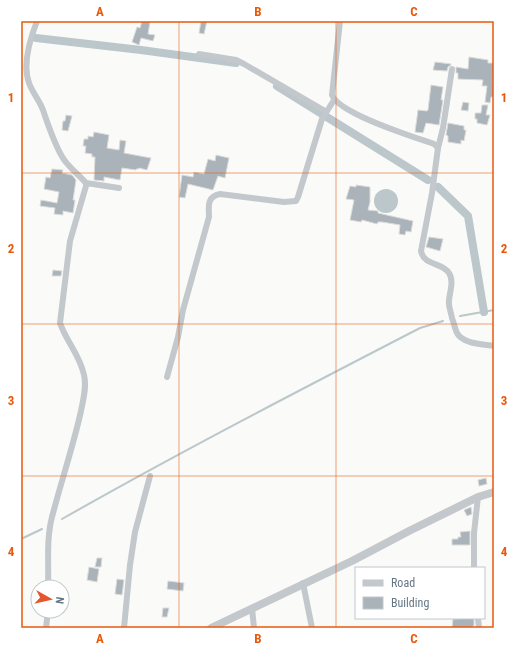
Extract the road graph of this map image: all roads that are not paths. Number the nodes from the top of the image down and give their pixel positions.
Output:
1 (37, 21) edge
2 (340, 21) edge
3 (198, 54) dead end
4 (452, 69) dead end
5 (334, 100) junction
6 (324, 114) junction
7 (438, 148) junction
8 (86, 183) junction
9 (119, 188) dead end
10 (494, 346) edge
11 (167, 377) dead end
12 (150, 476) dead end
13 (494, 492) edge
14 (478, 497) junction
15 (474, 567) edge
16 (48, 579) edge
17 (303, 583) junction
18 (252, 608) junction
19 (124, 628) edge
20 (211, 628) edge
21 (254, 628) edge
22 (312, 628) edge

1 - 8 street
2 - 5 street
3 - 6 street
4 - 7 street
5 - 6 street
5 - 7 street
6 - 11 street
7 - 10 street
8 - 9 street
8 - 16 street
12 - 19 street
13 - 14 street
14 - 15 street
14 - 17 street
17 - 18 street
17 - 22 street
18 - 20 street
18 - 21 street

